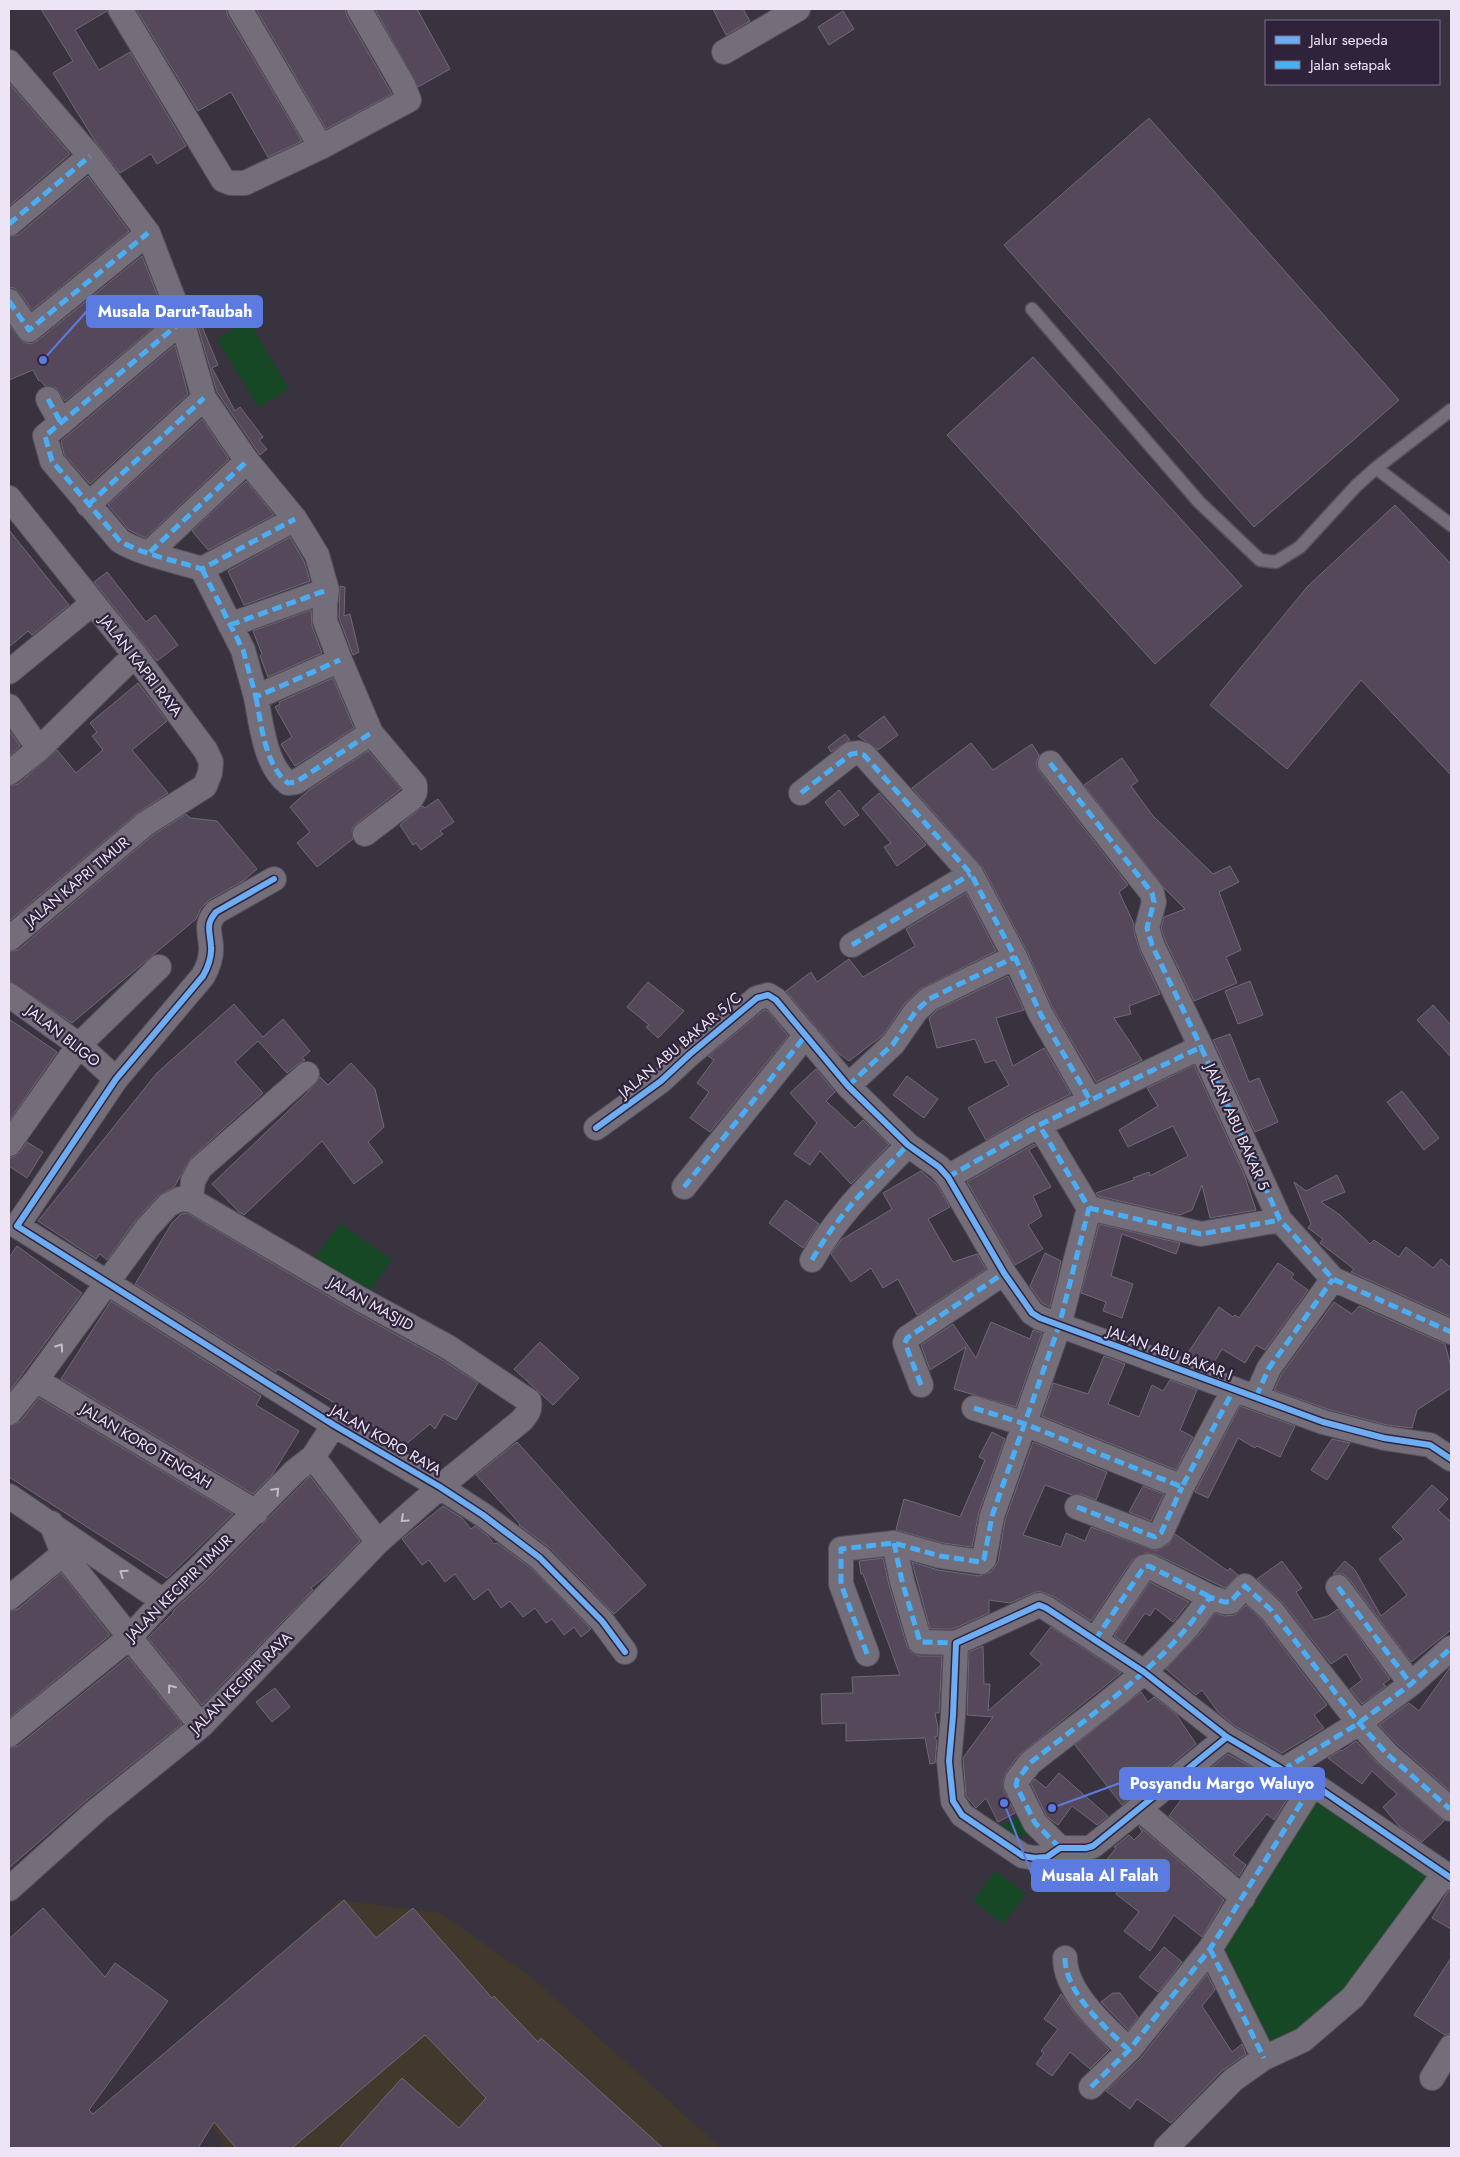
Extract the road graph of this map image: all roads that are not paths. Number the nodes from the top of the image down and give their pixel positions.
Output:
1 (120, 9) edge
2 (240, 9) edge
3 (359, 9) edge
4 (798, 9) edge
5 (724, 52) dead end
6 (10, 66) edge
7 (321, 147) junction
8 (90, 156) junction
9 (9, 224) edge
10 (148, 233) junction
11 (9, 301) edge
12 (1032, 309) dead end
13 (182, 321) junction
14 (204, 398) junction
15 (48, 399) dead end
16 (1451, 410) edge
17 (61, 423) junction
18 (247, 461) junction
19 (1376, 468) junction
20 (9, 498) edge
21 (88, 506) junction
22 (295, 519) junction
23 (1451, 525) edge
24 (150, 552) junction
25 (202, 569) junction
26 (327, 590) junction
27 (93, 603) junction
28 (230, 625) junction
29 (135, 655) junction
30 (340, 660) junction
31 (9, 672) edge
32 (256, 696) junction
33 (9, 706) edge
34 (371, 733) junction
35 (39, 749) junction
36 (1050, 763) dead end
37 (9, 773) edge
38 (801, 793) dead end
39 (145, 824) joint
40 (365, 834) dead end
41 (970, 874) junction
42 (274, 879) dead end
43 (9, 939) edge
44 (852, 945) dead end
45 (1015, 958) junction
46 (159, 967) dead end
47 (9, 996) edge
48 (806, 1034) junction
49 (79, 1045) junction
50 (1201, 1047) junction
51 (306, 1074) dead end
52 (116, 1079) junction
53 (848, 1086) junction
54 (1090, 1100) junction
55 (1039, 1125) junction
56 (596, 1128) dead end
57 (9, 1144) edge
58 (908, 1145) junction
59 (948, 1177) junction
60 (684, 1187) dead end
61 (191, 1200) junction
62 (1089, 1208) junction
63 (1280, 1220) junction
64 (19, 1224) edge
65 (812, 1260) dead end
66 (1004, 1272) junction
67 (1334, 1279) junction
68 (107, 1282) junction
69 (1059, 1326) junction
70 (1451, 1332) edge
71 (36, 1380) junction
72 (921, 1386) dead end
73 (1234, 1389) junction
74 (1256, 1397) junction
75 (974, 1408) dead end
76 (9, 1413) edge
77 (521, 1421) joint
78 (1025, 1424) junction
79 (334, 1425) junction
80 (313, 1457) junction
81 (1451, 1459) edge
82 (440, 1486) junction
83 (1182, 1487) junction
84 (9, 1496) edge
85 (1077, 1507) dead end
86 (256, 1512) junction
87 (51, 1524) junction
88 (378, 1542) junction
89 (894, 1544) junction
90 (63, 1554) junction
91 (1338, 1587) dead end
92 (1210, 1597) junction
93 (9, 1598) edge
94 (163, 1601) junction
95 (130, 1637) junction
96 (1095, 1640) junction
97 (956, 1643) junction
98 (1451, 1648) edge
99 (625, 1652) dead end
100 (867, 1654) dead end
101 (1144, 1672) junction
102 (1410, 1684) junction
103 (1359, 1723) junction
104 (201, 1726) junction
105 (9, 1735) edge
106 (1227, 1737) junction
107 (1283, 1770) junction
108 (1313, 1784) junction
109 (1140, 1809) junction
110 (1450, 1809) dead end
111 (1060, 1848) junction
112 (1448, 1876) edge
113 (9, 1889) edge
114 (1243, 1898) junction
115 (1210, 1949) junction
116 (1065, 1958) dead end
117 (1451, 2047) edge
118 (1130, 2050) junction
119 (1264, 2058) junction
120 (1432, 2078) dead end
121 (1091, 2087) dead end
122 (1166, 2148) edge

1 - 7 street
2 - 7 street
3 - 7 street
4 - 5 street
6 - 8 street
8 - 9 street
8 - 10 street
10 - 11 street
10 - 13 street
12 - 19 lane
13 - 14 street
13 - 17 street
14 - 18 street
14 - 21 street
15 - 17 street
16 - 19 lane
17 - 21 street
18 - 22 street
18 - 24 street
19 - 23 lane
20 - 27 street, JALAN KAPRI RAYA
21 - 24 street
22 - 25 street
22 - 26 street
24 - 25 street
25 - 28 street
26 - 28 street
26 - 30 street
27 - 29 street, JALAN KAPRI RAYA
27 - 31 street
28 - 32 street
29 - 35 street
29 - 39 street, JALAN KAPRI RAYA
30 - 32 street
30 - 34 street
32 - 34 street
33 - 35 street
34 - 40 street
35 - 37 street
36 - 50 street
38 - 41 street
39 - 43 street, JALAN KAPRI TIMUR
41 - 44 street
41 - 45 street
42 - 52 street
45 - 53 street
45 - 54 street
46 - 49 street
47 - 49 street, JALAN BLIGO
48 - 53 street, JALAN ABU BAKAR 5/C
48 - 56 street, JALAN ABU BAKAR 5/C
48 - 60 street
49 - 52 street, JALAN BLIGO
49 - 57 street
50 - 54 street, JALAN ABU BAKAR 5
50 - 63 street, JALAN ABU BAKAR 5
51 - 61 street
52 - 64 street
53 - 58 street, JALAN ABU BAKAR 5/C
54 - 55 street, JALAN ABU BAKAR 5
55 - 59 street, JALAN ABU BAKAR 5
55 - 62 street
58 - 59 street, JALAN ABU BAKAR 5/C
58 - 65 street
59 - 66 street, JALAN ABU BAKAR I
61 - 68 street
61 - 77 street, JALAN MASJID
62 - 63 street
62 - 69 street
63 - 67 street, JALAN ABU BAKAR 5
64 - 68 street, JALAN KORO RAYA
66 - 69 street, JALAN ABU BAKAR I
66 - 72 street
67 - 70 street, JALAN ABU BAKAR 5
67 - 74 street
71 -> 68 street
68 - 79 street, JALAN KORO RAYA
69 - 73 street, JALAN ABU BAKAR I
69 - 78 street
71 - 76 street
71 - 86 street, JALAN KORO TENGAH
73 - 74 street, JALAN ABU BAKAR I
73 - 83 street
74 - 81 street, JALAN ABU BAKAR I
75 - 78 street
77 - 82 street, JALAN KECIPIR RAYA
78 - 83 street
78 - 89 street
79 - 80 street, JALAN KECIPIR TIMUR
79 - 82 street, JALAN KORO RAYA
86 -> 80 street, JALAN KECIPIR TIMUR
80 - 88 street
82 -> 88 street, JALAN KECIPIR RAYA
82 - 99 street, JALAN KORO RAYA
83 - 85 street
84 - 87 street
86 - 94 street, JALAN KECIPIR TIMUR
87 - 90 street
94 -> 87 street
88 - 104 street, JALAN KECIPIR RAYA
89 - 97 street
89 - 100 street
90 - 93 street
90 - 95 street
91 - 102 street
92 - 96 street
92 - 101 street
92 - 103 street
94 - 95 street, JALAN KECIPIR TIMUR
104 -> 95 street
95 - 105 street, JALAN KECIPIR TIMUR
96 - 97 street
96 - 101 street
97 - 111 street
98 - 102 street
101 - 106 street
101 - 111 street
102 - 103 street
103 - 107 street
103 - 110 street
104 - 113 street, JALAN KECIPIR RAYA
106 - 107 street
106 - 109 street
107 - 108 street
108 - 112 street
108 - 114 street
109 - 111 street
109 - 114 street
112 - 119 street
114 - 115 street
115 - 118 street
115 - 119 street
116 - 118 street
117 - 120 street
118 - 121 street
119 - 122 street

